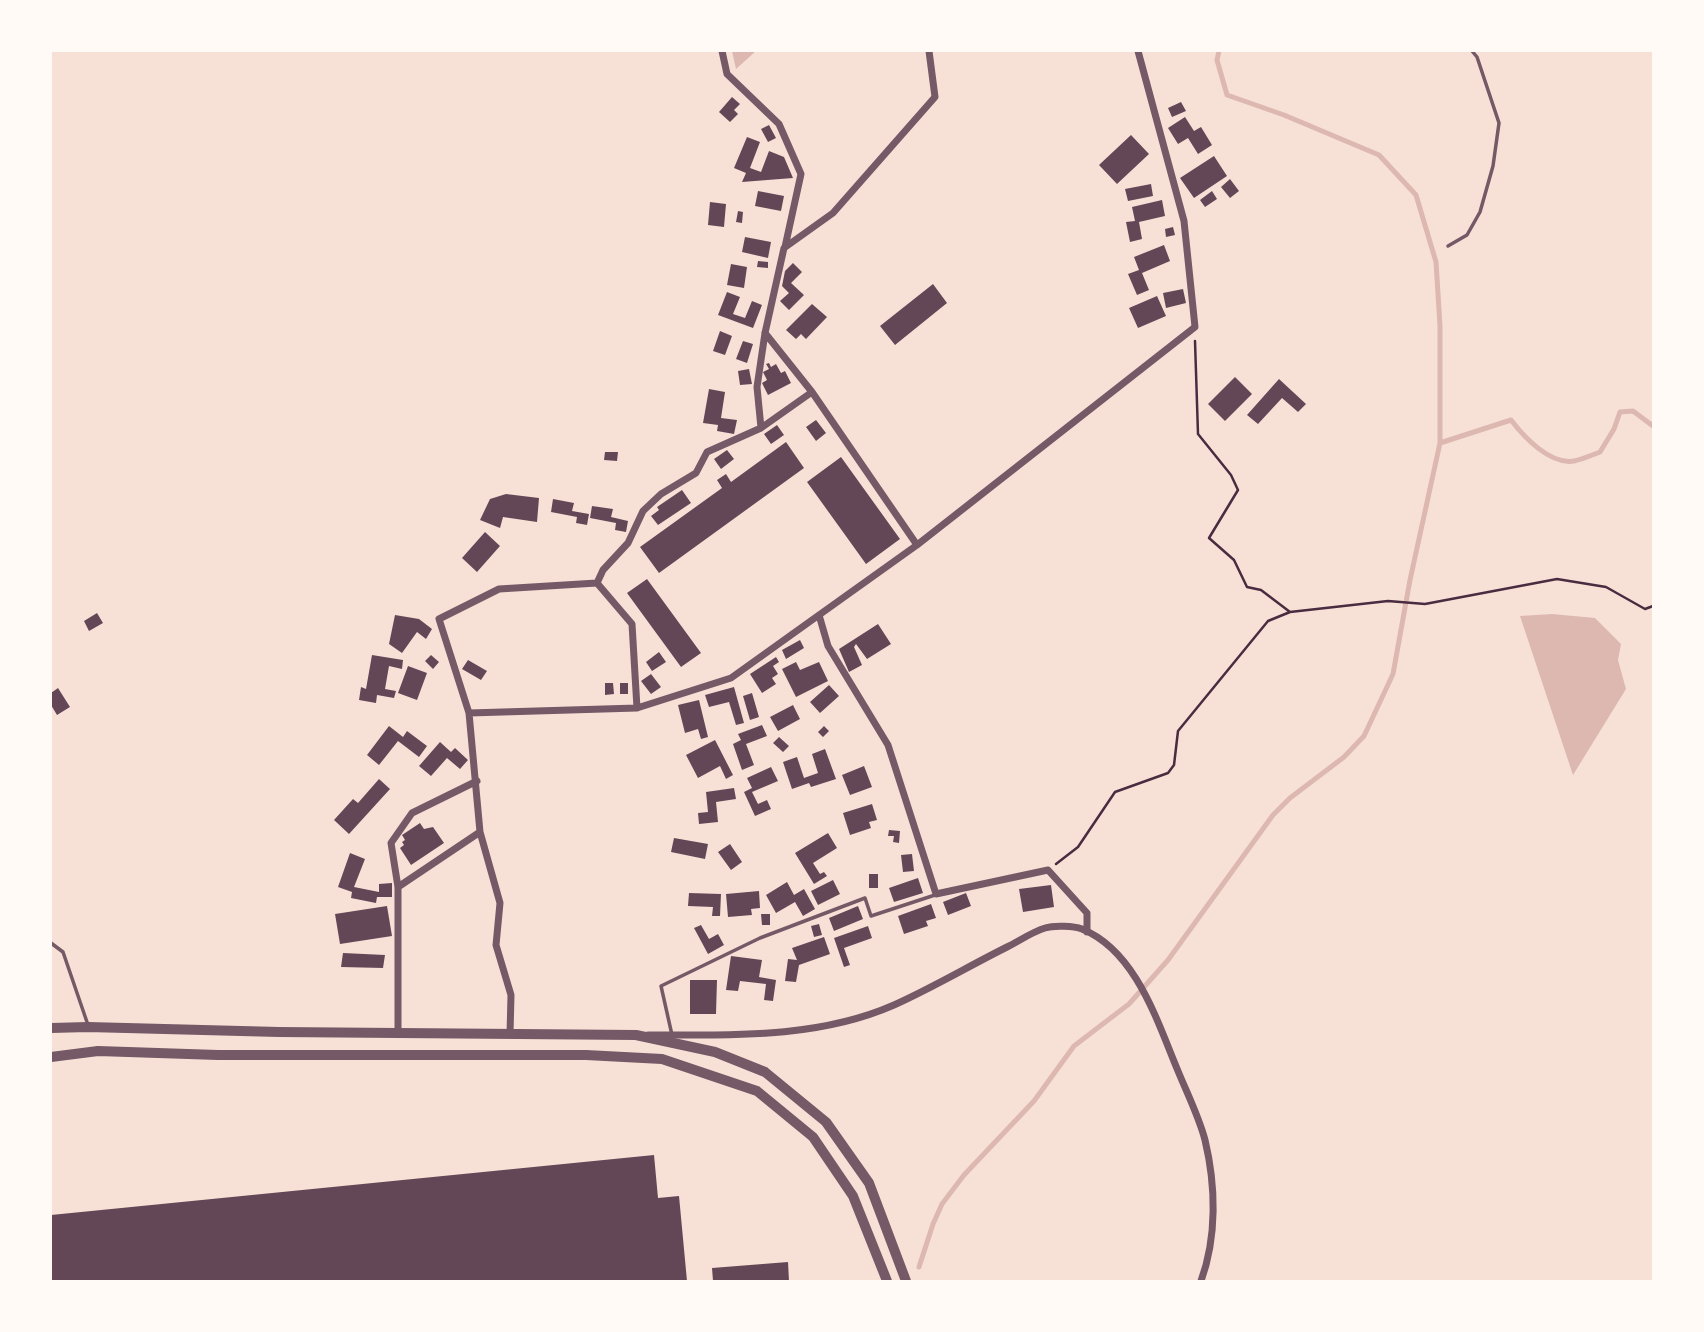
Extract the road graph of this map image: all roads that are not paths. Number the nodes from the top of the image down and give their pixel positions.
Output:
1 (722, 51) edge
2 (929, 51) edge
3 (1138, 51) edge
4 (1472, 51) edge
5 (1448, 246) dead end
6 (784, 248) junction
7 (765, 333) junction
8 (813, 392) junction
9 (761, 428) junction
10 (918, 545) junction
11 (597, 583) junction
12 (819, 615) junction
13 (637, 708) junction
14 (469, 713) junction
15 (477, 781) junction
16 (480, 832) junction
17 (398, 887) junction
18 (936, 894) junction
19 (1087, 932) junction
20 (51, 943) edge
21 (89, 1027) junction
22 (51, 1028) edge
23 (398, 1033) junction
24 (510, 1034) junction
25 (636, 1035) junction
26 (671, 1035) junction
27 (51, 1057) edge
28 (887, 1281) edge
29 (906, 1281) edge
30 (1201, 1281) edge

1 - 6 street
2 - 6 street
3 - 10 street
4 - 5 lane
6 - 7 street
7 - 8 street
7 - 9 street
8 - 9 street
8 - 10 street
9 - 11 street
10 - 12 street
11 - 13 street
11 - 14 street
12 - 13 street
12 - 18 street
13 - 14 street
14 - 15 street
15 - 16 street
15 - 17 street
16 - 17 street
16 - 24 street
17 - 23 street
18 - 19 street
18 - 26 lane
19 - 26 street
19 - 30 street
20 - 21 lane
21 - 22 street
21 - 23 street
23 - 24 street
24 - 25 street
25 - 26 street
25 - 29 street
27 - 28 street

